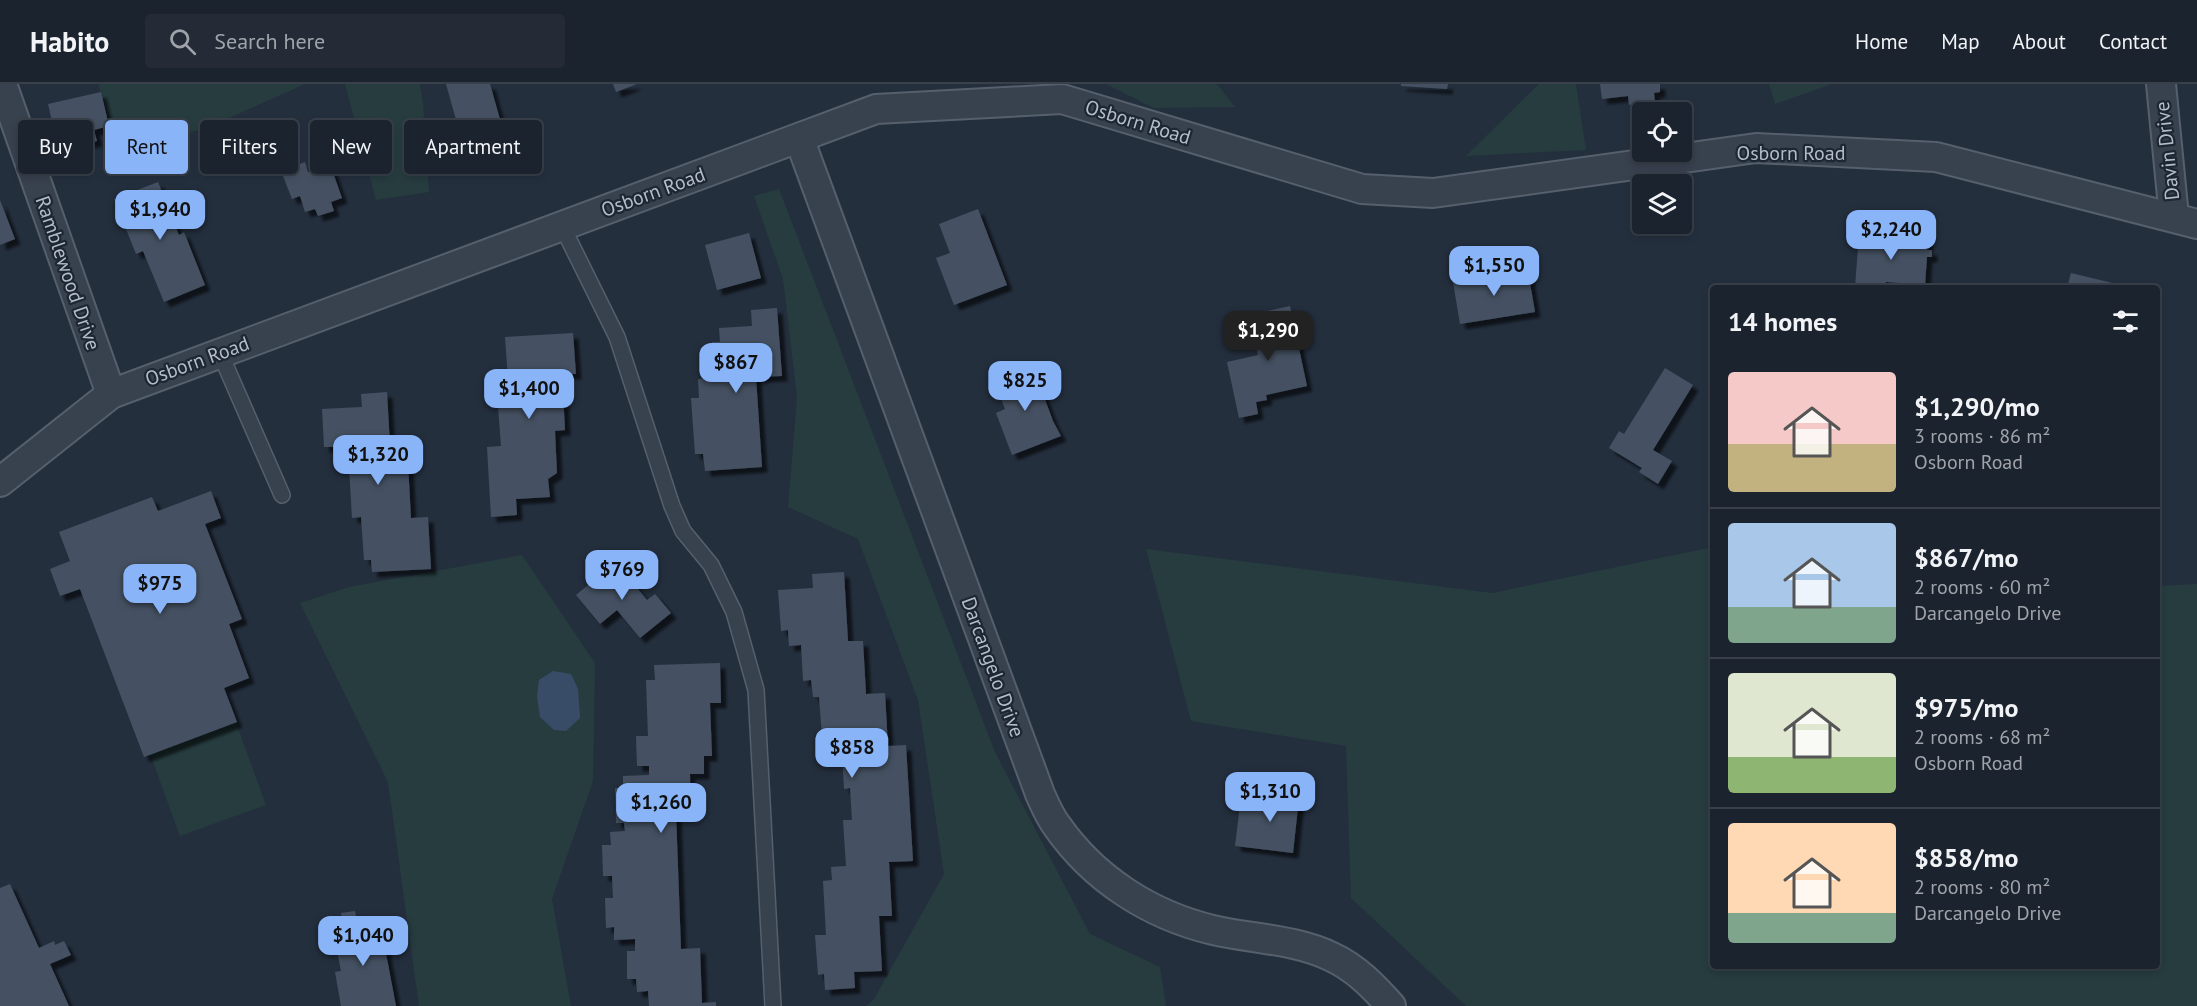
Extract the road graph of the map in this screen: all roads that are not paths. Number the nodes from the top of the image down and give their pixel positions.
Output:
1 (2, 84) edge
2 (2160, 84) edge
3 (799, 138) junction
4 (2185, 220) edge
5 (562, 226) junction
6 (220, 353) junction
7 (111, 394) junction
8 (0, 482) edge
9 (282, 495) dead end
10 (772, 1006) edge
11 (1391, 1006) edge

1 - 7 street, Ramblewood Drive
2 - 4 street, Davin Drive
3 - 4 street, Osborn Road
3 - 5 street, Osborn Road
3 - 11 street, Darcangelo Drive
5 - 6 street, Osborn Road
5 - 10 lane
6 - 7 street, Osborn Road
6 - 9 lane
7 - 8 street, Osborn Road

